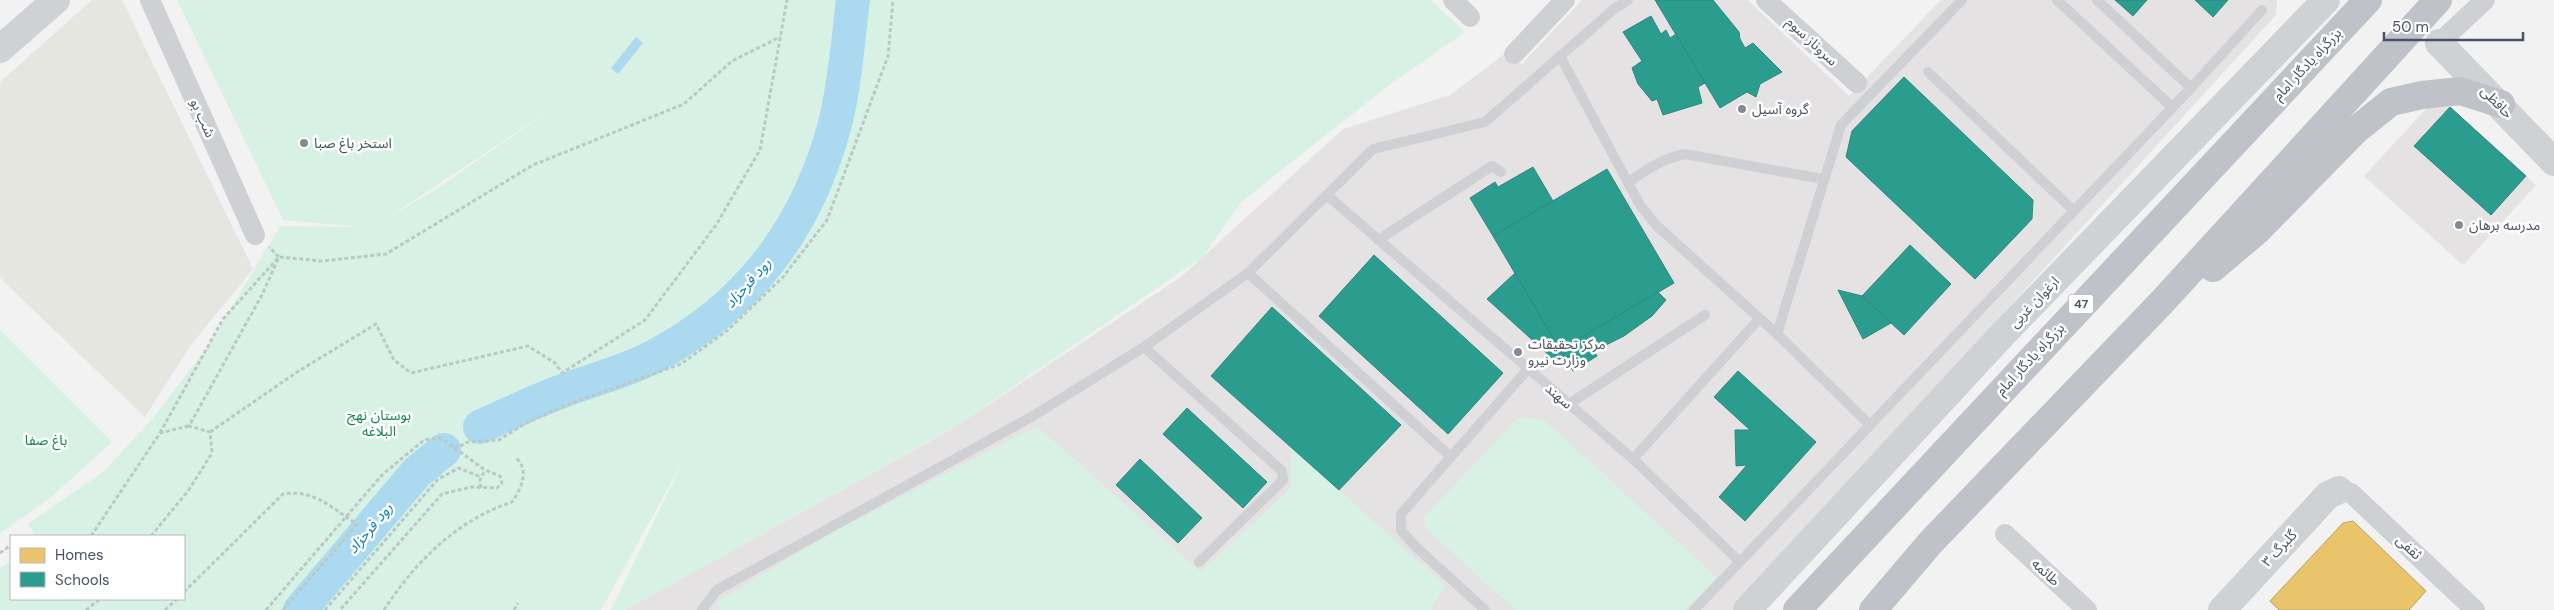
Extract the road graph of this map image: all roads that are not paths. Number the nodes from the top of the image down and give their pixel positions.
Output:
1 (56, 0) edge
2 (150, 0) edge
3 (1453, 0) edge
4 (1628, 0) edge
5 (1766, 0) edge
6 (1962, 0) edge
7 (2057, 0) edge
8 (2097, 0) edge
9 (2326, 0) edge
10 (2368, 0) edge
11 (2438, 0) edge
12 (2485, 0) edge
13 (1559, 2) edge
14 (2262, 10) dead end
15 (1470, 17) dead end
16 (2439, 43) joint
17 (0, 49) edge
18 (1514, 54) dead end
19 (1560, 56) junction
20 (1928, 72) dead end
21 (1857, 83) dead end
22 (2192, 88) junction
23 (2500, 104) junction
24 (2172, 107) junction
25 (2550, 150) edge
26 (1501, 172) dead end
27 (1823, 179) junction
28 (1629, 182) junction
29 (1328, 196) junction
30 (2073, 210) junction
31 (256, 235) road end
32 (1378, 240) junction
33 (1248, 273) junction
34 (2162, 302) junction
35 (1705, 315) dead end
36 (1759, 319) junction
37 (1777, 334) junction
38 (1144, 347) junction
39 (1528, 369) junction
40 (1569, 404) junction
41 (1869, 424) junction
42 (1450, 456) junction
43 (1632, 459) junction
44 (2339, 490) joint
45 (2005, 534) dead end
46 (1199, 562) dead end
47 (1739, 562) junction
48 (702, 610) edge
49 (1485, 610) edge
50 (1694, 610) edge
51 (1747, 610) edge
52 (1797, 610) edge
53 (1873, 610) edge
54 (2087, 610) edge
55 (2222, 610) edge
56 (2476, 610) edge

1 - 17 street
2 - 31 street, شب بو
3 - 15 street
4 - 19 lane
5 - 21 street, سروناز سوم
6 - 27 lane
7 - 24 lane
8 - 22 lane
9 - 51 street, ارغوان غربی
10 - 52 highway, بزرگراه یادگار امام / 47
11 - 34 highway
12 - 16 street
13 - 18 street
14 - 22 lane
16 - 23 street, حافظی
19 - 28 lane
19 - 29 lane
20 - 30 lane
22 - 24 lane
23 - 25 street, حافظی
23 - 34 highway
24 - 30 lane
26 - 32 lane
27 - 28 lane
27 - 37 lane
28 - 36 lane
29 - 32 lane, سهند
29 - 33 lane
30 - 41 lane
32 - 39 lane, سهند
33 - 38 lane
33 - 42 lane
34 - 53 highway
35 - 40 lane
36 - 37 lane
36 - 43 lane
37 - 41 lane
38 - 46 lane
38 - 48 lane
39 - 40 lane, سهند
39 - 42 lane
40 - 43 lane, سهند
41 - 47 lane
42 - 49 lane
43 - 47 lane, سهند
44 - 55 street, گلبرگ ۳
44 - 56 street, ثقفی
45 - 54 street, طائمه
47 - 50 lane

